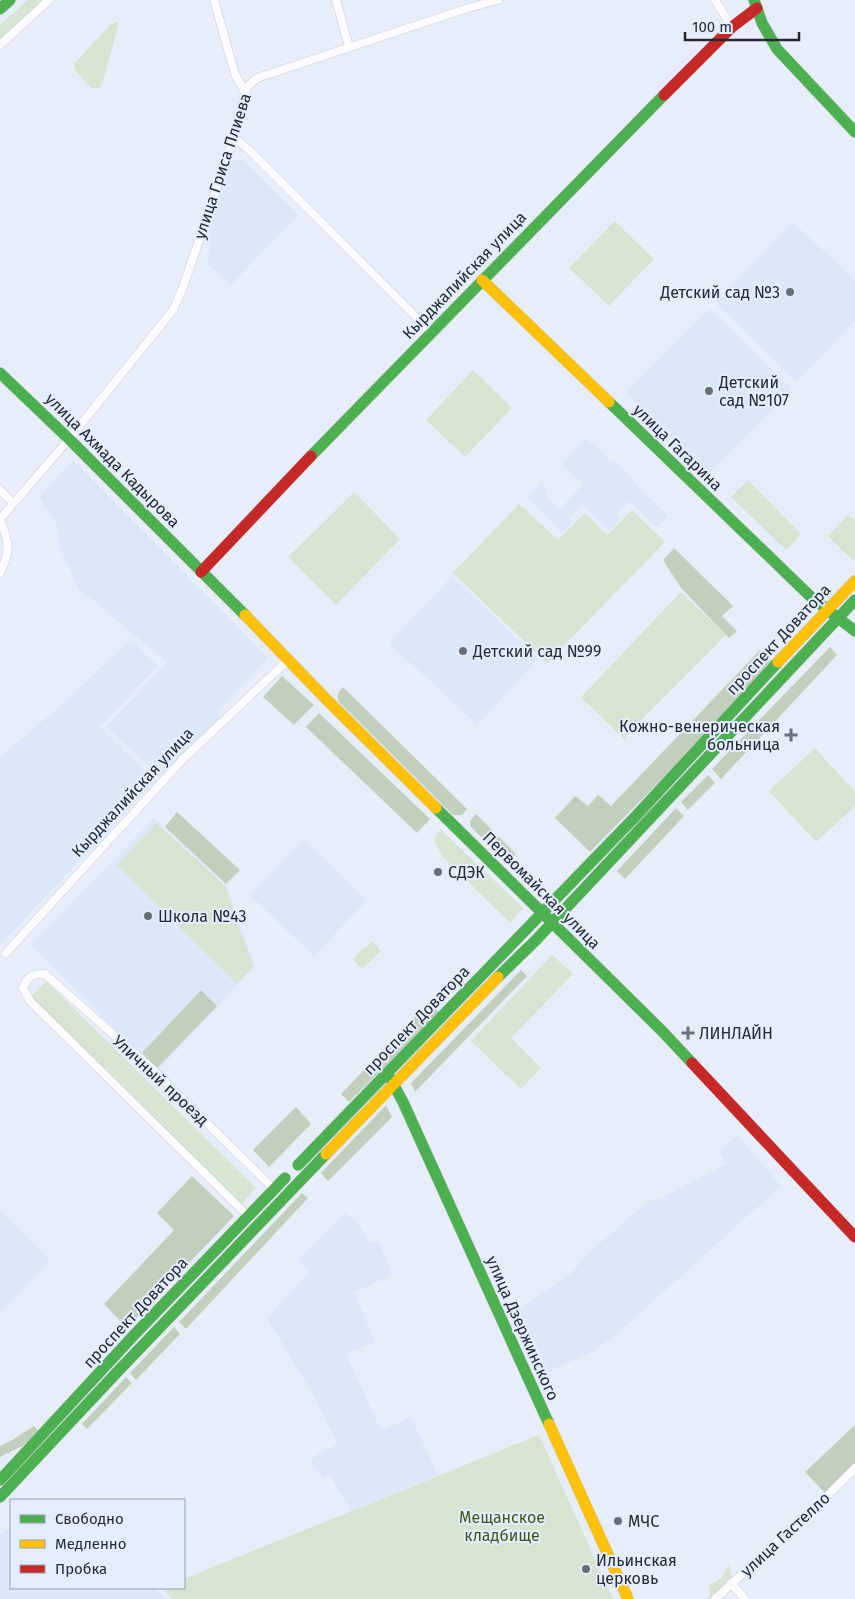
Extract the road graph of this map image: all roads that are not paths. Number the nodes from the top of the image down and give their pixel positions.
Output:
1 (10, 0) edge
2 (49, 0) edge
3 (214, 0) edge
4 (336, 0) edge
5 (498, 0) edge
6 (715, 0) edge
7 (467, 4) edge
8 (756, 4) edge
9 (0, 9) edge
10 (732, 27) junction
11 (0, 45) edge
12 (349, 47) junction
13 (245, 92) junction
14 (855, 132) edge
15 (234, 137) junction
16 (482, 280) junction
17 (431, 332) junction
18 (0, 373) edge
19 (69, 439) junction
20 (0, 490) edge
21 (13, 503) junction
22 (0, 520) edge
23 (201, 572) junction
24 (0, 573) edge
25 (855, 581) edge
26 (855, 600) edge
27 (827, 610) junction
28 (838, 618) junction
29 (855, 632) edge
30 (288, 660) junction
31 (542, 913) junction
32 (552, 923) junction
33 (6, 953) dead end
34 (386, 1072) junction
35 (393, 1084) junction
36 (274, 1189) junction
37 (248, 1216) junction
38 (855, 1237) edge
39 (855, 1468) edge
40 (0, 1480) edge
41 (0, 1497) edge
42 (731, 1584) junction
43 (628, 1599) edge
44 (715, 1599) edge
45 (745, 1599) edge

1 - 9 main road
2 - 11 street
3 - 13 street
4 - 12 street
5 - 7 street, улица Гриса Плиева
6 - 10 street
7 - 12 street, улица Гриса Плиева
8 - 10 main road, Кырджалийская улица
8 - 14 main road
10 - 16 main road, Кырджалийская улица
12 - 13 street, улица Гриса Плиева
13 - 15 street, улица Гриса Плиева
15 - 17 street
15 - 19 street, улица Гриса Плиева
16 - 17 main road, Кырджалийская улица
16 - 27 main road, улица Гагарина
17 - 23 main road, Кырджалийская улица
18 - 19 main road, улица Ахмада Кадырова
19 - 21 street, улица Гриса Плиева
19 - 23 main road, улица Ахмада Кадырова
20 - 21 street
21 - 22 street, улица Гриса Плиева
22 - 24 street
23 - 30 main road, Первомайская улица
25 - 27 main road, проспект Доватора
26 - 28 main road, проспект Доватора
27 - 28 main road, улица Гагарина
27 - 31 main road, проспект Доватора
28 - 29 main road, улица Гагарина
28 - 32 main road, проспект Доватора
30 - 31 main road, Первомайская улица
30 - 33 street, Кырджалийская улица
31 - 32 main road, Первомайская улица
31 - 34 main road, проспект Доватора
32 - 35 main road, проспект Доватора
32 - 38 main road, Первомайская улица
34 - 35 main road, улица Дзержинского
34 - 36 main road, проспект Доватора
35 - 41 main road, проспект Доватора
35 - 43 main road, улица Дзержинского
36 - 37 main road, проспект Доватора
36 - 37 street, Уличный проезд
37 - 40 main road, проспект Доватора
39 - 42 street, улица Гастелло
42 - 44 street, улица Гастелло
42 - 45 street

